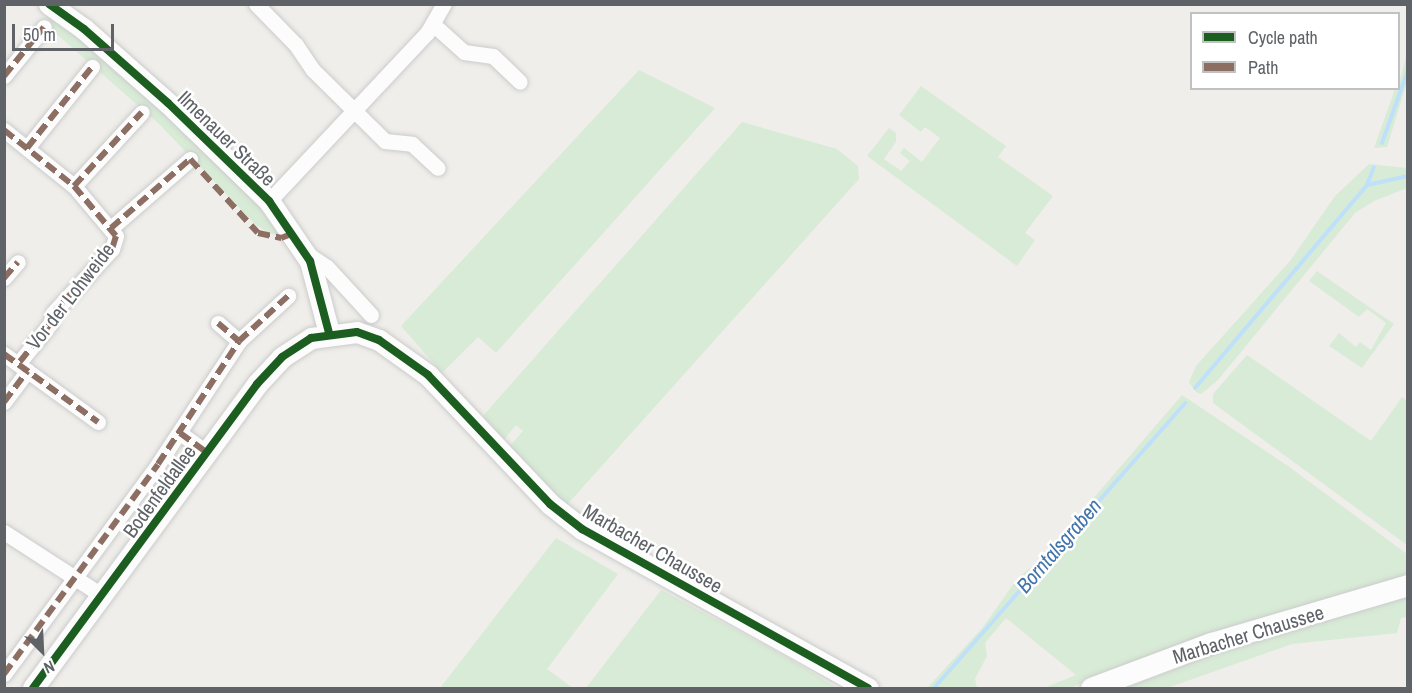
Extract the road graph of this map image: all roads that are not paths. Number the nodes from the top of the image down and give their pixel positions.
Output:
1 (256, 4) edge
2 (444, 4) edge
3 (52, 5) edge
4 (434, 25) junction
5 (44, 27) dead end
6 (92, 67) dead end
7 (4, 76) edge
8 (520, 82) dead end
9 (142, 112) dead end
10 (354, 112) junction
11 (4, 130) edge
12 (27, 148) junction
13 (190, 159) dead end
14 (438, 168) dead end
15 (74, 186) junction
16 (269, 201) junction
17 (111, 228) junction
18 (306, 253) junction
19 (18, 262) dead end
20 (4, 278) edge
21 (288, 296) dead end
22 (371, 315) dead end
23 (219, 322) dead end
24 (329, 333) junction
25 (239, 341) junction
26 (4, 354) edge
27 (22, 368) junction
28 (4, 402) edge
29 (98, 422) dead end
30 (180, 433) junction
31 (208, 453) junction
32 (4, 532) edge
33 (76, 578) junction
34 (1407, 585) edge
35 (103, 596) junction
36 (4, 674) edge
37 (33, 688) edge
38 (868, 688) edge
39 (1091, 688) edge

1 - 10 street
2 - 4 street
3 - 16 street, Ilmenauer Straße
4 - 8 street
4 - 10 street
5 - 7 street
6 - 12 street
9 - 15 street
10 - 14 street
10 - 16 street
11 - 12 street, Vor der Lohweide
12 - 15 street, Vor der Lohweide
13 - 17 street, Vor der Lohweide
15 - 17 street, Vor der Lohweide
16 - 18 street, Ilmenauer Straße
17 - 27 street, Vor der Lohweide
18 - 22 street, Ilmenauer Straße
18 - 24 street, Ilmenauer Straße
19 - 20 street
21 - 25 street, Bodenfeldallee
23 - 25 street
24 - 31 street, Bodenfeldallee
24 - 38 street, Marbacher Chaussee
25 - 30 street, Bodenfeldallee
26 - 27 street, Vor der Lohweide
27 - 28 street, Vor der Lohweide
27 - 29 street, Vor der Lohweide
30 - 31 street, Bodenfeldallee
30 - 33 street, Bodenfeldallee
31 - 35 street, Bodenfeldallee
32 - 33 street
33 - 35 street
33 - 36 street, Bodenfeldallee
34 - 39 street, Marbacher Chaussee
35 - 37 street, Bodenfeldallee

